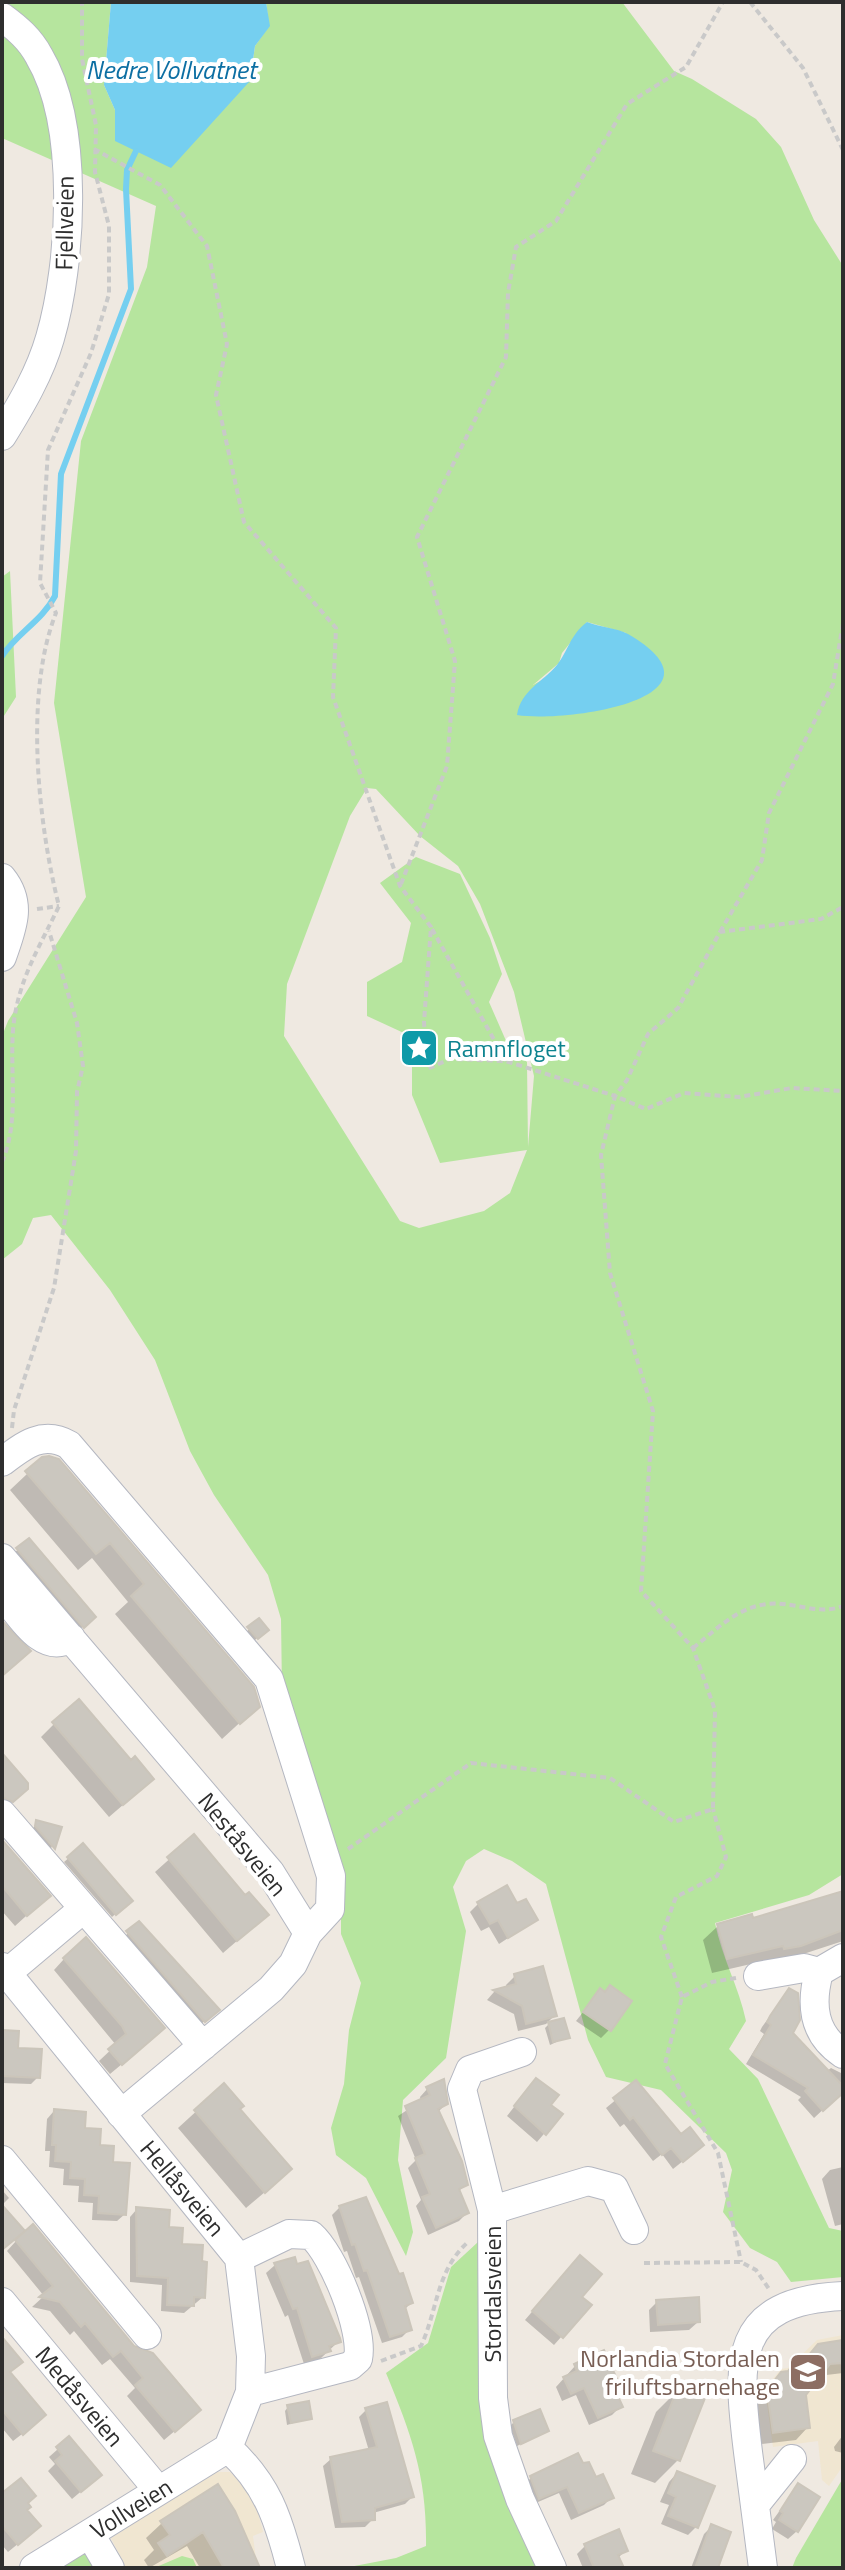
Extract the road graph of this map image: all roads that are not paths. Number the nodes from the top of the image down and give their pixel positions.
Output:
1 (2, 17) edge
2 (2, 436) edge
3 (2, 878) edge
4 (2, 957) edge
5 (5, 1460) edge
6 (2, 1558) edge
7 (2, 1594) edge
8 (71, 1638) junction
9 (102, 1703) dead end
10 (164, 1747) junction
11 (2, 1814) edge
12 (221, 1844) dead end
13 (277, 1883) junction
14 (83, 1909) junction
15 (308, 1933) junction
16 (831, 1965) edge
17 (5, 1970) edge
18 (758, 1976) road end
19 (203, 2046) junction
20 (522, 2052) dead end
21 (843, 2054) edge
22 (121, 2114) junction
23 (2, 2160) edge
24 (492, 2222) junction
25 (634, 2230) dead end
26 (239, 2258) junction
27 (843, 2296) edge
28 (2, 2302) edge
29 (147, 2335) dead end
30 (250, 2392) junction
31 (228, 2448) junction
32 (792, 2459) dead end
33 (158, 2490) junction
34 (755, 2505) junction
35 (90, 2534) junction
36 (34, 2568) edge
37 (110, 2568) edge
38 (291, 2568) edge
39 (552, 2568) edge
40 (763, 2568) edge

1 - 2 street, Fjellveien
3 - 4 street
5 - 15 street
6 - 8 street, Neståsveien
7 - 8 street
8 - 10 street, Neståsveien
9 - 10 street
10 - 13 street, Neståsveien
11 - 14 street
12 - 13 street
13 - 15 street, Neståsveien
14 - 17 street
14 - 19 street
15 - 19 street
16 - 18 street
16 - 21 street
17 - 22 street, Hellåsveien
19 - 22 street
20 - 24 street, Stordalsveien
22 - 26 street, Hellåsveien
23 - 29 street
24 - 25 street
24 - 39 street, Stordalsveien
26 - 30 street, Hellåsveien
26 - 30 street
27 - 34 street
28 - 33 street, Medåsveien
30 - 31 street, Hellåsveien
31 - 33 street, Vollveien
31 - 38 street
32 - 34 street
33 - 35 street, Vollveien
34 - 40 street
35 - 36 street, Vollveien
35 - 37 street

